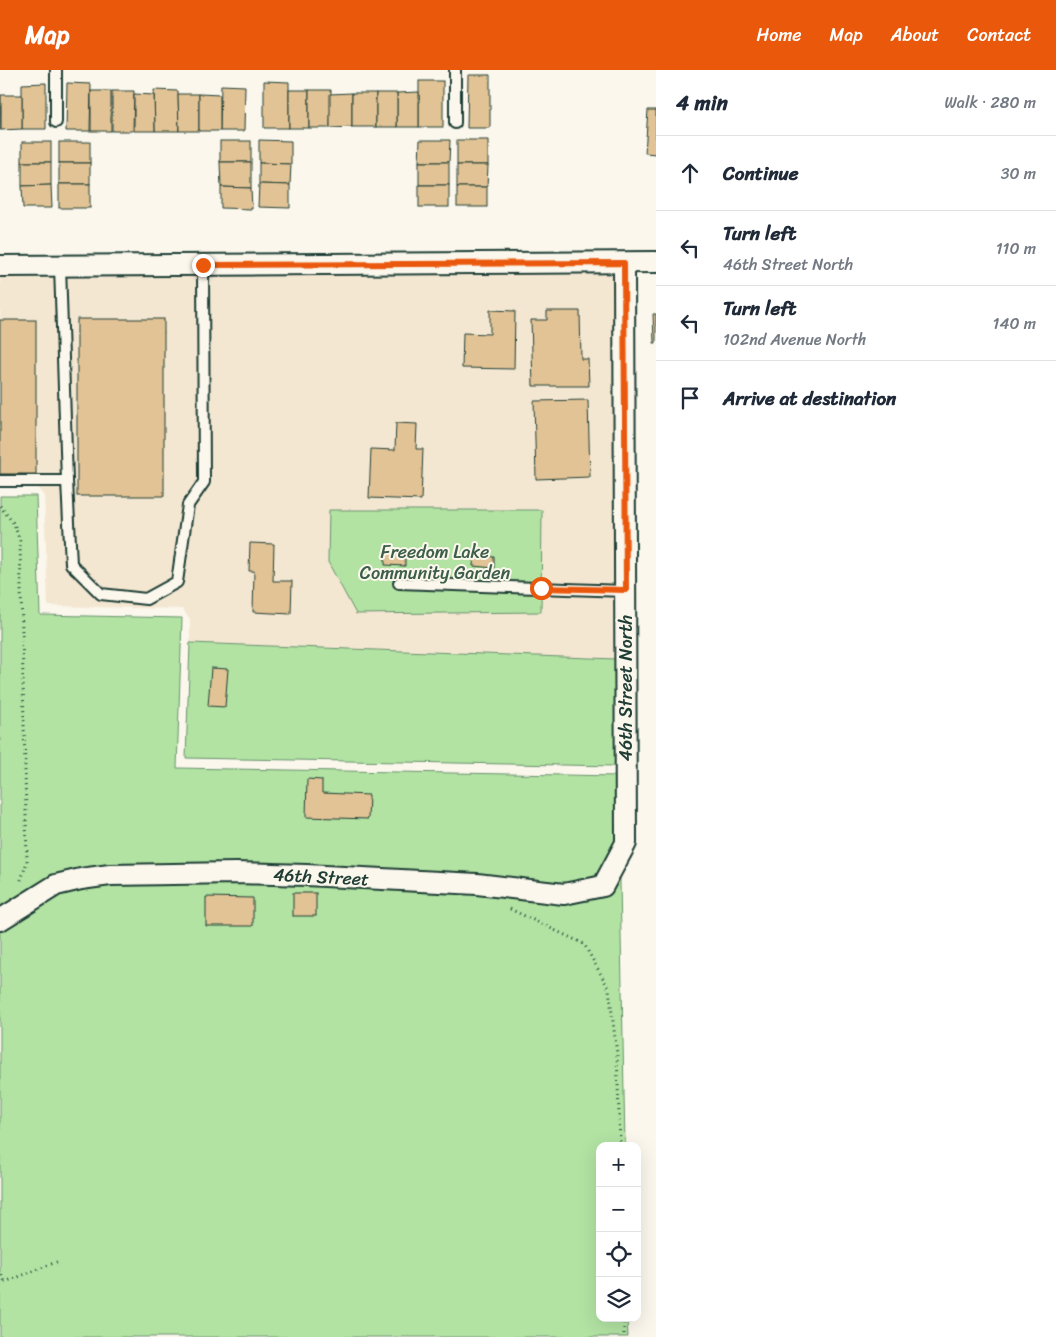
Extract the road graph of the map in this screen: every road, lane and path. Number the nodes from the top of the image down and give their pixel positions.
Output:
1 (56, 70) edge
2 (455, 70) edge
3 (56, 122) dead end
4 (455, 123) dead end
5 (656, 262) edge
6 (624, 263) junction
7 (203, 265) junction
8 (0, 266) edge
9 (60, 266) junction
10 (0, 481) edge
11 (67, 482) junction
12 (0, 506) edge
13 (399, 583) dead end
14 (626, 590) junction
15 (626, 842) joint
16 (15, 887) dead end
17 (505, 906) dead end
18 (0, 920) edge
19 (620, 1142) edge
20 (59, 1261) dead end
21 (2, 1275) dead end
22 (5, 1282) junction
23 (0, 1284) edge
24 (624, 1322) edge
25 (624, 1337) edge

1 - 3 lane
2 - 4 lane
5 - 6 street
6 - 7 street
6 - 14 street, 46th Street North
7 - 9 street
7 - 11 lane
8 - 9 street
9 - 11 lane
10 - 11 lane
12 - 16 path
13 - 14 lane
14 - 15 street, 46th Street North
15 - 18 street, 46th Street
17 - 19 path
20 - 22 path
21 - 22 path
22 - 23 path
24 - 25 path

